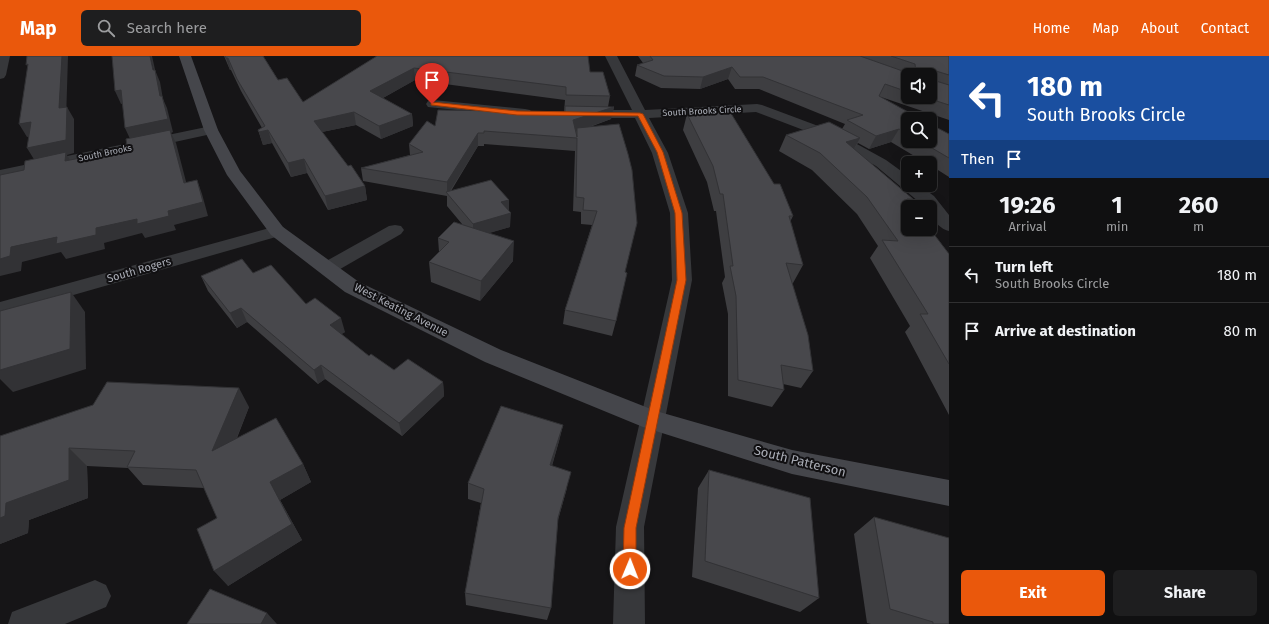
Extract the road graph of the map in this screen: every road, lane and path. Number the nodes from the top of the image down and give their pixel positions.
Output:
1 (4, 56) edge
2 (185, 56) edge
3 (611, 56) edge
4 (0, 75) edge
5 (432, 104) dead end
6 (539, 113) edge
7 (569, 114) edge
8 (640, 114) junction
9 (211, 130) junction
10 (0, 175) edge
11 (901, 178) edge
12 (918, 192) edge
13 (949, 226) edge
14 (395, 230) dead end
15 (277, 231) junction
16 (328, 268) junction
17 (0, 309) edge
18 (652, 420) junction
19 (949, 493) edge
20 (95, 596) dead end
21 (24, 624) edge
22 (629, 624) edge

1 - 4 street
2 - 9 street, West Keating Avenue
3 - 8 street
5 - 6 street
7 - 8 street, South Brooks Circle
8 - 11 street, South Brooks Circle
8 - 18 street
9 - 10 street, South Brooks
9 - 15 street, West Keating Avenue
12 - 13 street
14 - 16 street
15 - 16 street, West Keating Avenue
15 - 17 street, South Rogers
16 - 18 street, West Keating Avenue
18 - 19 street, South Patterson
18 - 22 street
20 - 21 street

